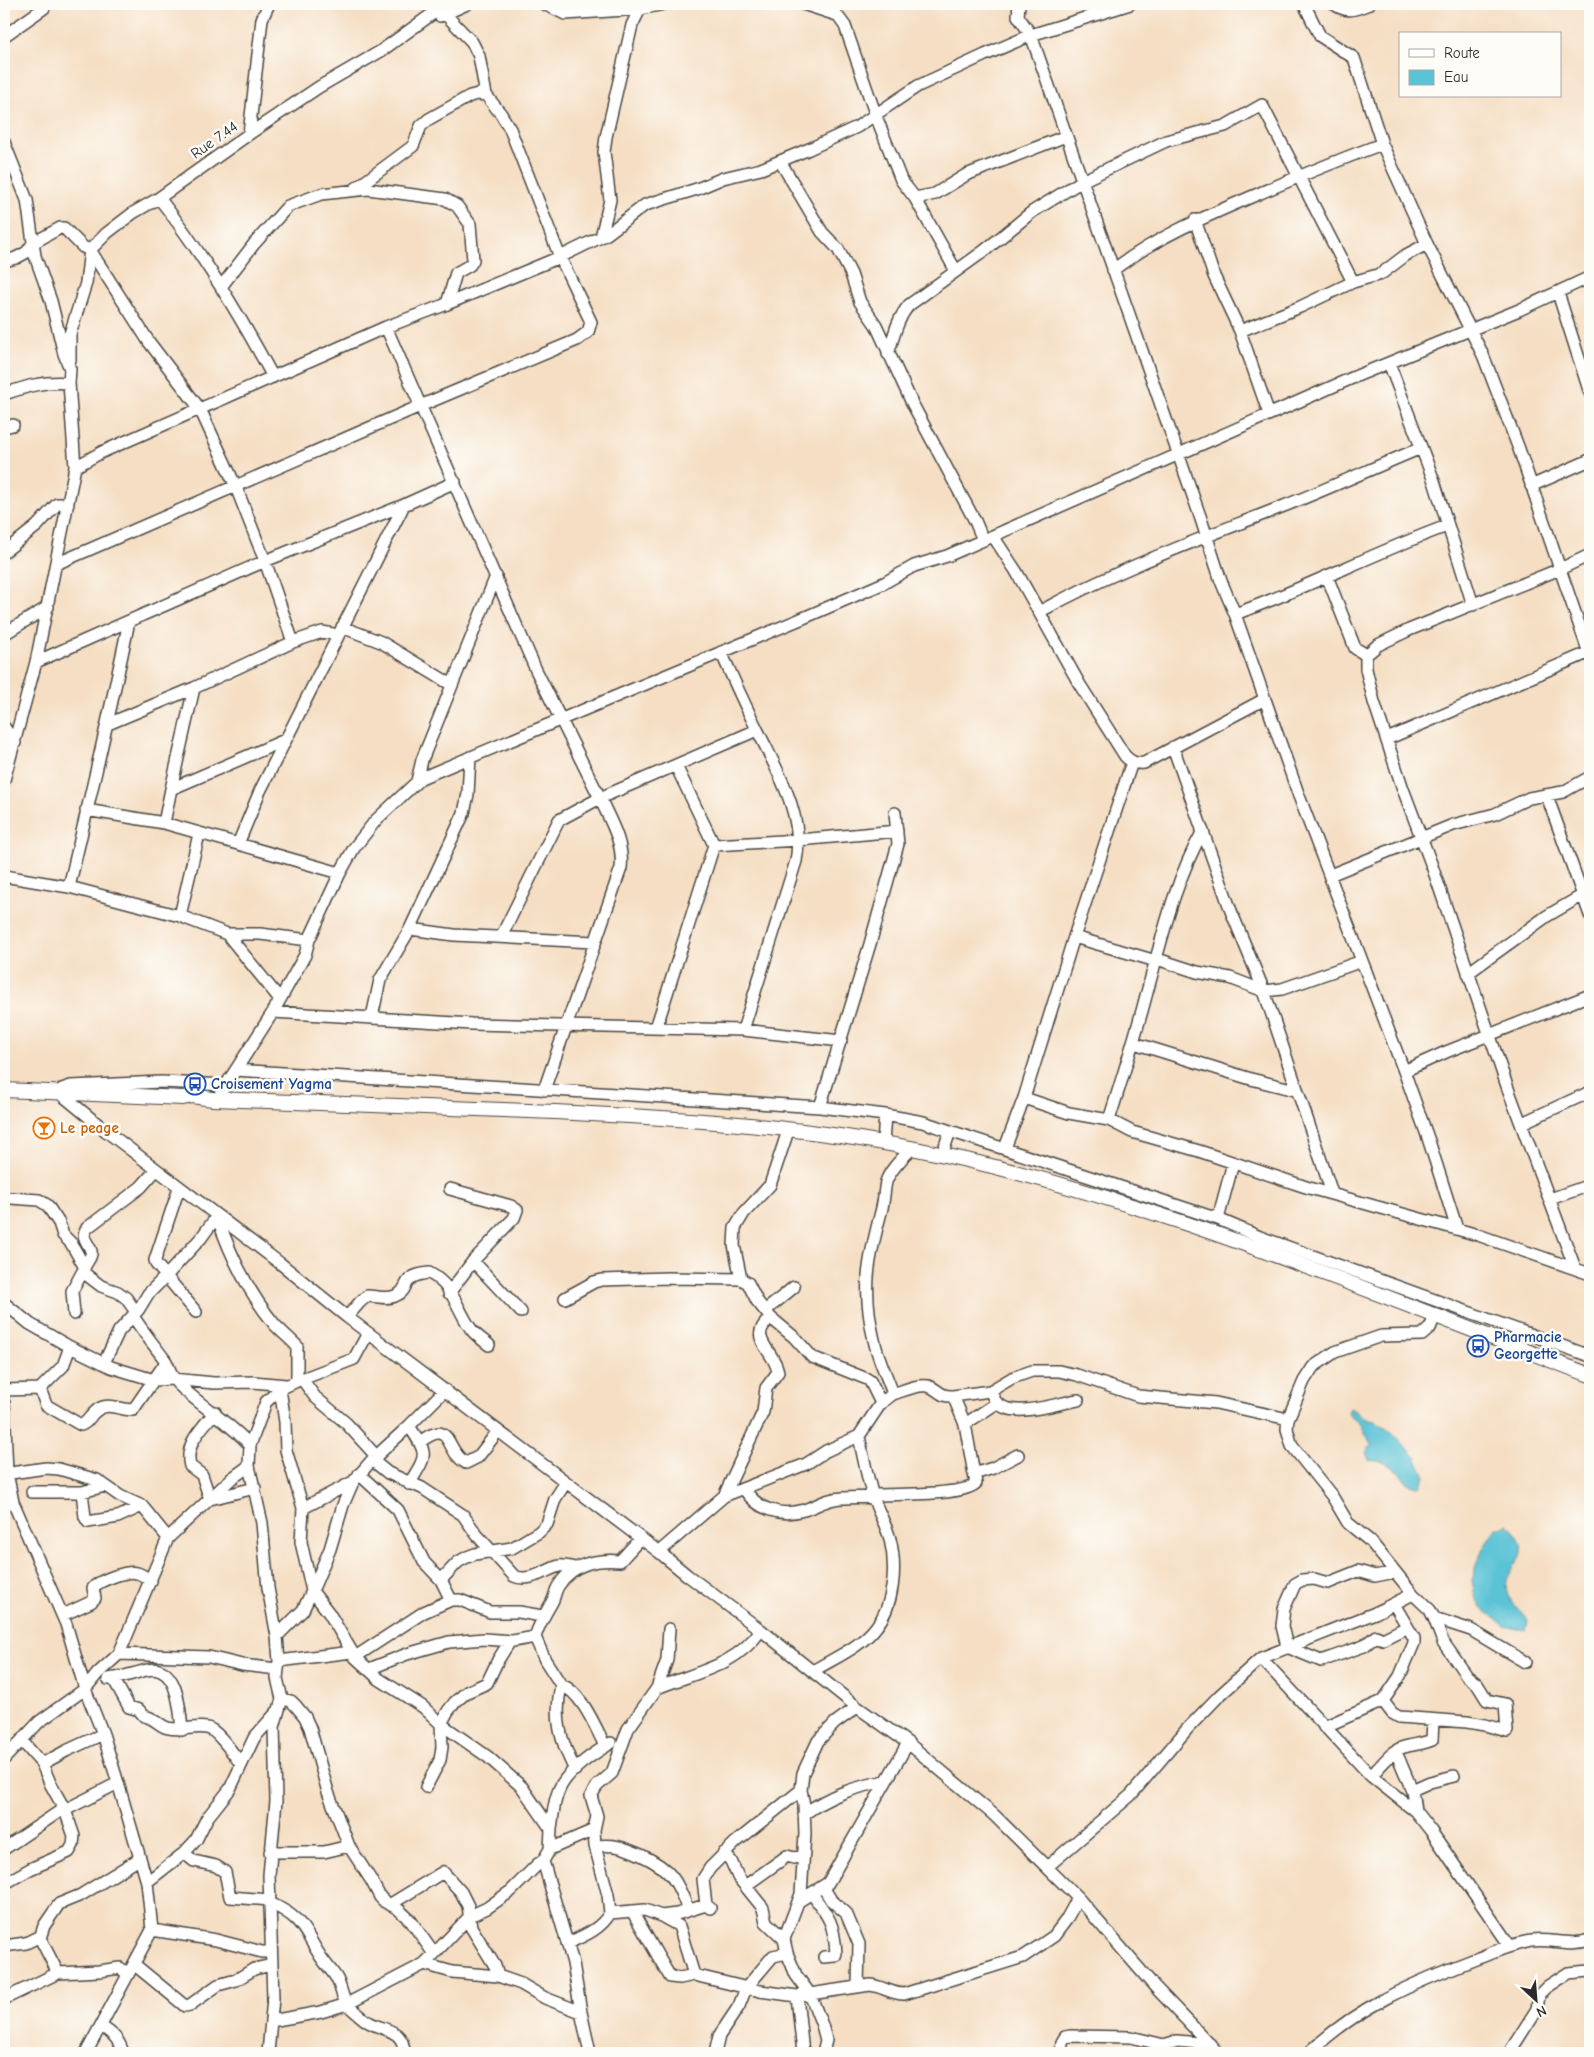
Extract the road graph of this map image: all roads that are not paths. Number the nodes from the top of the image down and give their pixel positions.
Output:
1 (41, 4) edge
2 (269, 4) edge
3 (467, 4) edge
4 (544, 4) edge
5 (664, 4) edge
6 (803, 4) edge
7 (1020, 4) edge
8 (1130, 4) edge
9 (1304, 4) edge
10 (1334, 4) edge
11 (1369, 4) edge
12 (446, 9) edge
13 (640, 9) junction
14 (1031, 35) junction
15 (4, 36) edge
16 (486, 95) junction
17 (876, 116) junction
18 (249, 134) junction
19 (1066, 136) junction
20 (4, 142) edge
21 (1382, 144) junction
22 (780, 161) junction
23 (1299, 175) junction
24 (1082, 181) junction
25 (355, 190) junction
26 (159, 198) junction
27 (914, 198) junction
28 (1195, 220) junction
29 (601, 237) junction
30 (33, 243) junction
31 (1427, 244) junction
32 (90, 250) junction
33 (560, 257) junction
34 (4, 261) edge
35 (1114, 270) junction
36 (956, 271) junction
37 (1590, 277) edge
38 (1353, 282) junction
39 (222, 287) junction
40 (1558, 293) junction
41 (447, 304) junction
42 (386, 327) junction
43 (1472, 330) junction
44 (1240, 331) junction
45 (888, 354) junction
46 (1389, 363) junction
47 (70, 369) junction
48 (272, 377) junction
49 (69, 384) junction
50 (1590, 393) edge
51 (4, 394) edge
52 (420, 406) junction
53 (200, 409) junction
54 (1269, 414) junction
55 (1421, 448) junction
56 (1178, 453) junction
57 (1590, 460) edge
58 (75, 467) junction
59 (455, 482) junction
60 (1531, 486) junction
61 (236, 487) junction
62 (68, 504) junction
63 (404, 505) junction
64 (1447, 526) junction
65 (1207, 535) junction
66 (988, 538) junction
67 (4, 552) edge
68 (1590, 555) edge
69 (265, 561) junction
70 (56, 564) junction
71 (1560, 569) junction
72 (496, 576) junction
73 (1326, 576) junction
74 (1473, 604) junction
75 (48, 607) junction
76 (1039, 612) junction
77 (1235, 614) junction
78 (129, 621) junction
79 (340, 631) junction
80 (4, 634) edge
81 (293, 642) junction
82 (722, 652) junction
83 (1590, 653) edge
84 (1366, 655) junction
85 (36, 662) junction
86 (452, 685) junction
87 (194, 688) junction
88 (1264, 699) junction
89 (561, 719) junction
90 (108, 724) junction
91 (4, 728) edge
92 (757, 730) junction
93 (1387, 739) junction
94 (286, 740) junction
95 (15, 743) junction
96 (1173, 747) junction
97 (470, 758) junction
98 (1132, 762) junction
99 (676, 766) junction
100 (1590, 777) edge
101 (4, 780) edge
102 (417, 781) junction
103 (171, 789) junction
104 (1547, 796) junction
105 (600, 798) junction
106 (86, 810) junction
107 (895, 812) dead end
108 (164, 823) junction
109 (897, 831) junction
110 (1203, 831) junction
111 (199, 834) junction
112 (1421, 838) junction
113 (799, 840) junction
114 (238, 844) junction
115 (714, 845) junction
116 (340, 872) junction
117 (1330, 875) junction
118 (4, 876) edge
119 (69, 887) junction
120 (1587, 894) edge
121 (1590, 915) edge
122 (180, 916) junction
123 (410, 929) junction
124 (227, 934) junction
125 (501, 937) junction
126 (1074, 937) junction
127 (310, 940) junction
128 (594, 942) junction
129 (1156, 960) junction
130 (1362, 961) junction
131 (1468, 973) junction
132 (1264, 991) junction
133 (1590, 995) edge
134 (279, 998) junction
135 (273, 1012) junction
136 (372, 1017) junction
137 (565, 1026) junction
138 (656, 1028) junction
139 (743, 1030) junction
140 (1490, 1036) junction
141 (841, 1041) junction
142 (1134, 1043) junction
143 (236, 1070) junction
144 (1404, 1071) junction
145 (226, 1086) junction
146 (4, 1090) edge
147 (544, 1090) junction
148 (1296, 1090) junction
149 (1590, 1092) edge
150 (61, 1094) junction
151 (1024, 1098) junction
152 (213, 1099) junction
153 (820, 1107) junction
154 (885, 1114) junction
155 (1109, 1120) junction
156 (1522, 1123) junction
157 (788, 1131) junction
158 (950, 1131) junction
159 (883, 1143) junction
160 (912, 1148) junction
161 (1005, 1148) junction
162 (942, 1155) junction
163 (1233, 1163) junction
164 (156, 1170) junction
165 (1590, 1185) edge
166 (179, 1188) junction
167 (450, 1189) dead end
168 (1332, 1193) junction
169 (11, 1198) dead end
170 (1550, 1199) junction
171 (217, 1216) junction
172 (1218, 1219) junction
173 (1457, 1229) junction
174 (473, 1261) junction
175 (83, 1268) junction
176 (1575, 1268) junction
177 (1590, 1274) edge
178 (166, 1276) junction
179 (742, 1279) junction
180 (794, 1288) dead end
181 (449, 1293) junction
182 (564, 1298) dead end
183 (4, 1303) edge
184 (196, 1312) dead end
185 (522, 1312) dead end
186 (74, 1314) dead end
187 (135, 1314) junction
188 (768, 1315) junction
189 (347, 1316) junction
190 (1435, 1316) junction
191 (368, 1333) junction
192 (489, 1345) dead end
193 (70, 1347) junction
194 (1590, 1356) edge
195 (104, 1362) junction
196 (166, 1362) junction
197 (1590, 1375) edge
198 (172, 1379) junction
199 (154, 1380) junction
200 (291, 1384) junction
201 (40, 1389) junction
202 (4, 1390) edge
203 (445, 1390) junction
204 (990, 1391) junction
205 (893, 1394) junction
206 (953, 1396) junction
207 (1078, 1400) dead end
208 (880, 1402) junction
209 (997, 1402) junction
210 (4, 1404) edge
211 (215, 1412) junction
212 (1288, 1419) junction
213 (965, 1424) junction
214 (409, 1426) junction
215 (498, 1431) junction
216 (859, 1436) junction
217 (420, 1442) junction
218 (250, 1445) junction
219 (1018, 1455) dead end
220 (374, 1458) junction
221 (248, 1466) junction
222 (6, 1474) edge
223 (974, 1474) junction
224 (356, 1478) junction
225 (566, 1482) junction
226 (409, 1484) junction
227 (105, 1486) junction
228 (255, 1488) junction
229 (744, 1489) junction
230 (32, 1492) dead end
231 (82, 1492) junction
232 (724, 1496) junction
233 (872, 1496) junction
234 (210, 1498) junction
235 (142, 1506) junction
236 (303, 1508) junction
237 (168, 1538) junction
238 (640, 1539) junction
239 (494, 1551) junction
240 (659, 1552) junction
241 (575, 1568) junction
242 (1395, 1572) junction
243 (440, 1580) junction
244 (151, 1581) junction
245 (312, 1592) junction
246 (1413, 1594) junction
247 (451, 1600) junction
248 (1394, 1604) junction
249 (62, 1615) junction
250 (542, 1616) junction
251 (1434, 1618) junction
252 (1407, 1627) junction
253 (670, 1629) dead end
254 (761, 1630) junction
255 (278, 1636) junction
256 (535, 1637) junction
257 (510, 1641) junction
258 (1287, 1647) junction
259 (118, 1654) junction
260 (354, 1655) junction
261 (1260, 1658) junction
262 (1524, 1662) dead end
263 (278, 1665) junction
264 (369, 1669) junction
265 (813, 1671) junction
266 (98, 1673) junction
267 (113, 1678) junction
268 (561, 1685) junction
269 (657, 1688) junction
270 (85, 1689) junction
271 (282, 1699) junction
272 (1383, 1701) junction
273 (857, 1707) junction
274 (277, 1712) junction
275 (1433, 1720) junction
276 (441, 1724) junction
277 (1324, 1727) junction
278 (182, 1730) junction
279 (103, 1734) junction
280 (625, 1737) junction
281 (22, 1741) junction
282 (908, 1743) junction
283 (605, 1746) junction
284 (1396, 1752) junction
285 (4, 1759) edge
286 (42, 1764) junction
287 (241, 1764) junction
288 (575, 1770) junction
289 (1371, 1776) junction
290 (1454, 1776) dead end
291 (886, 1781) junction
292 (118, 1783) junction
293 (426, 1787) dead end
294 (801, 1790) junction
295 (1412, 1790) junction
296 (65, 1810) junction
297 (1414, 1811) junction
298 (804, 1814) junction
299 (551, 1830) junction
300 (594, 1830) junction
301 (349, 1846) junction
302 (595, 1846) junction
303 (4, 1849) edge
304 (550, 1849) junction
305 (270, 1852) junction
306 (184, 1853) junction
307 (724, 1853) junction
308 (803, 1856) junction
309 (139, 1859) junction
310 (543, 1862) junction
311 (1047, 1866) junction
312 (147, 1882) junction
313 (4, 1884) edge
314 (745, 1886) junction
315 (823, 1887) junction
316 (812, 1894) junction
317 (1078, 1898) junction
318 (799, 1901) junction
319 (270, 1902) junction
320 (391, 1904) junction
321 (688, 1910) junction
322 (632, 1911) junction
323 (610, 1913) junction
324 (470, 1916) junction
325 (661, 1916) junction
326 (152, 1930) junction
327 (40, 1938) junction
328 (784, 1939) junction
329 (1590, 1940) edge
330 (568, 1943) junction
331 (4, 1946) edge
332 (1510, 1946) junction
333 (270, 1952) junction
334 (787, 1953) junction
335 (434, 1954) junction
336 (824, 1957) dead end
337 (424, 1964) junction
338 (272, 1965) junction
339 (132, 1970) junction
340 (1590, 1971) edge
341 (58, 1973) junction
342 (694, 1975) junction
343 (498, 1976) junction
344 (858, 1986) junction
345 (746, 1988) junction
346 (810, 1994) junction
347 (797, 1996) junction
348 (4, 1999) edge
349 (347, 2004) junction
350 (580, 2012) junction
351 (271, 2021) junction
352 (100, 2026) junction
353 (1210, 2044) junction
354 (1161, 2049) edge
355 (86, 2053) edge
356 (123, 2053) edge
357 (268, 2053) edge
358 (404, 2053) edge
359 (590, 2053) edge
360 (715, 2053) edge
361 (803, 2053) edge
362 (823, 2053) edge
363 (1062, 2053) edge
364 (1218, 2053) edge
365 (1309, 2053) edge
366 (1510, 2053) edge

1 - 15 street
2 - 18 street
3 - 12 street, Rue 7.44
4 - 13 street
5 - 13 street
6 - 17 street
7 - 14 street
8 - 14 street
9 - 21 street
10 - 11 street
12 - 16 street
12 - 18 street, Rue 7.44
13 - 29 street
14 - 17 street
14 - 19 street
16 - 25 street
16 - 33 street
17 - 22 street
17 - 27 street
18 - 26 street, Rue 7.44
19 - 24 street
19 - 27 street
20 - 30 street
21 - 23 street
21 - 31 street
22 - 29 street
22 - 45 street
23 - 24 street
23 - 28 street
23 - 38 street
24 - 35 street
24 - 36 street
25 - 39 street
25 - 41 street
26 - 32 street, Rue 7.44
26 - 39 street
27 - 36 street
28 - 35 street
28 - 44 street
29 - 33 street
30 - 32 street
30 - 34 street
30 - 47 street
31 - 38 street
31 - 43 street
32 - 47 street
32 - 53 street
33 - 41 street
33 - 52 street
35 - 56 street
36 - 45 street
37 - 40 street
38 - 44 street
39 - 48 street
40 - 43 street
40 - 50 street
41 - 42 street
42 - 48 street
42 - 52 street
43 - 46 street
43 - 60 street
44 - 54 street
45 - 66 street
46 - 54 street
46 - 55 street
47 - 49 street
48 - 53 street
49 - 51 street
49 - 58 street
52 - 59 street
52 - 61 street
53 - 58 street
53 - 61 street
54 - 56 street
55 - 64 street
55 - 65 street
56 - 65 street
56 - 66 street
57 - 60 street
58 - 62 street
59 - 63 street
59 - 72 street
60 - 71 street
61 - 69 street
61 - 70 street
62 - 67 street
62 - 70 street
63 - 69 street
63 - 79 street
64 - 73 street
64 - 74 street
65 - 76 street
65 - 77 street
66 - 76 street
66 - 82 street
68 - 71 street
69 - 78 street
69 - 81 street
70 - 75 street
71 - 74 street
71 - 83 street
72 - 86 street
72 - 89 street
73 - 77 street
73 - 84 street
74 - 84 street
75 - 80 street
75 - 85 street
76 - 98 street
77 - 88 street
78 - 85 street
78 - 90 street
79 - 81 street
79 - 86 street
79 - 94 street
81 - 87 street
82 - 89 street
82 - 92 street
83 - 93 street
84 - 93 street
85 - 95 street
86 - 102 street
87 - 90 street
87 - 103 street
88 - 96 street
88 - 117 street
89 - 97 street
89 - 105 street
90 - 106 street
91 - 95 street
92 - 99 street
92 - 113 street
93 - 112 street
94 - 103 street
94 - 114 street
95 - 101 street
96 - 98 street
96 - 110 street
97 - 102 street
97 - 123 street
98 - 126 street
99 - 105 street
99 - 115 street
100 - 104 street
102 - 116 street
103 - 108 street
104 - 112 street
104 - 120 street
105 - 125 street
105 - 128 street
106 - 108 street
106 - 119 street
107 - 109 street
108 - 111 street
109 - 113 street
109 - 141 street
110 - 129 street
110 - 132 street
111 - 114 street
111 - 122 street
112 - 117 street
112 - 131 street
113 - 115 street
113 - 139 street
114 - 116 street
115 - 138 street
116 - 127 street
117 - 130 street
118 - 119 street
119 - 122 street
120 - 121 street
120 - 131 street
122 - 124 street
123 - 125 street
123 - 136 street
124 - 127 street
124 - 134 street
125 - 128 street
126 - 129 street
126 - 151 street
127 - 134 street
128 - 137 street
129 - 132 street
129 - 142 street
130 - 132 street
130 - 144 street
131 - 140 street
132 - 148 street
133 - 140 street
134 - 135 street
135 - 136 street
135 - 143 street
136 - 137 street
137 - 138 street
137 - 147 street
138 - 139 street
139 - 141 street
140 - 144 street
140 - 156 street
141 - 153 street
142 - 148 street
142 - 155 street
143 - 145 street
143 - 147 street
144 - 173 street
145 - 150 street
145 - 152 street
146 - 150 main road
147 - 153 street
148 - 168 street
149 - 156 street
150 - 152 main road
150 - 164 street
151 - 155 street
151 - 161 street
152 - 157 main road
153 - 154 street
154 - 158 street
154 - 159 street
155 - 163 street
156 - 170 street
157 - 159 main road
157 - 179 street
158 - 161 street
158 - 162 street
159 - 160 main road
160 - 162 main road
160 - 205 street
161 - 172 street
162 - 190 main road
163 - 168 street
163 - 172 street
164 - 166 street
164 - 175 street
165 - 170 street
166 - 171 street
166 - 178 street
167 - 174 street
168 - 173 street
169 - 175 street
170 - 176 street
171 - 178 street
171 - 189 street
171 - 200 street
172 - 194 street
173 - 176 street
174 - 181 street
174 - 185 street
175 - 186 street
175 - 187 street
176 - 177 street
178 - 184 street
178 - 187 street
179 - 182 street
179 - 188 street
180 - 188 street
181 - 189 street
181 - 192 street
183 - 193 street
187 - 195 street
187 - 196 street
188 - 208 street
188 - 232 street
189 - 191 street
190 - 197 main road
190 - 212 street
191 - 200 street
191 - 203 street
193 - 195 street
193 - 201 street
195 - 199 street
196 - 198 street
196 - 199 street
198 - 199 street
198 - 200 street
198 - 211 street
199 - 201 street
200 - 218 street
200 - 220 street
200 - 236 street
201 - 202 street
203 - 214 street
203 - 215 street
204 - 206 street
204 - 209 street
204 - 212 street
205 - 206 street
205 - 208 street
206 - 213 street
207 - 209 street
208 - 216 street
209 - 213 street
210 - 222 street
211 - 218 street
211 - 234 street
212 - 242 street
213 - 223 street
214 - 217 street
214 - 220 street
215 - 217 street
215 - 225 street
216 - 229 street
216 - 233 street
217 - 226 street
218 - 221 street
219 - 223 street
220 - 224 street
220 - 226 street
221 - 228 street
221 - 234 street
222 - 227 street
222 - 249 street
223 - 233 street
224 - 236 street
224 - 243 street
224 - 245 street
225 - 238 street
225 - 239 street
226 - 239 street
227 - 231 street
227 - 235 street
228 - 234 street
228 - 255 street
229 - 232 street
229 - 233 street
230 - 231 street
231 - 235 street
232 - 240 street
233 - 265 street
234 - 237 street
235 - 237 street
236 - 245 street
237 - 244 street
238 - 240 street
238 - 241 street
239 - 241 street
239 - 243 street
240 - 254 street
241 - 250 street
242 - 246 street
242 - 258 street
243 - 247 street
244 - 249 street
244 - 259 street
245 - 255 street
245 - 260 street
246 - 248 street
246 - 251 street
247 - 250 street
247 - 260 street
248 - 252 street
248 - 258 street
249 - 270 street
250 - 256 street
251 - 262 street
251 - 275 street
252 - 258 street
252 - 272 street
253 - 269 street
254 - 265 street
254 - 269 street
255 - 263 street
256 - 257 street
256 - 268 street
257 - 264 street
257 - 276 street
258 - 261 street
259 - 263 street
259 - 266 street
260 - 263 street
260 - 264 street
261 - 277 street
261 - 311 street
263 - 271 street
264 - 276 street
265 - 273 street
266 - 267 street
266 - 270 street
267 - 278 street
267 - 278 street
268 - 283 street
268 - 288 street
269 - 280 street
270 - 279 street
270 - 281 street
271 - 274 street
271 - 301 street
272 - 275 street
272 - 277 street
273 - 282 street
273 - 294 street
274 - 287 street
274 - 305 street
275 - 284 street
276 - 293 street
276 - 299 street
277 - 289 street
278 - 287 street
279 - 286 street
279 - 292 street
280 - 283 street
280 - 300 street
281 - 285 street
281 - 286 street
282 - 291 street
282 - 311 street
283 - 288 street
284 - 289 street
284 - 295 street
286 - 296 street
287 - 306 street
288 - 299 street
289 - 297 street
290 - 295 street
291 - 298 street
291 - 315 street
292 - 296 street
292 - 309 street
294 - 298 street
294 - 307 street
295 - 297 street
296 - 303 street
296 - 313 street
297 - 332 street
298 - 308 street
299 - 304 street
300 - 302 street
300 - 304 street
301 - 305 street
301 - 320 street
302 - 321 street
302 - 323 street
304 - 310 street
305 - 319 street
306 - 312 street
306 - 319 street
307 - 314 street
307 - 321 street
308 - 314 street
308 - 318 street
309 - 312 street
309 - 327 street
310 - 324 street
310 - 330 street
311 - 317 street
312 - 326 street
314 - 328 street
315 - 316 street
315 - 344 street
316 - 318 street
316 - 336 street
317 - 344 street
317 - 353 street
318 - 328 street
319 - 333 street
319 - 349 street
320 - 324 street
320 - 335 street
321 - 325 street
322 - 323 street
322 - 325 street
322 - 342 street
323 - 330 street
324 - 335 street
324 - 343 street
325 - 342 street
326 - 333 street
326 - 339 street
327 - 331 street
327 - 341 street
328 - 334 street
329 - 332 street
330 - 350 street
332 - 365 street
333 - 338 street
334 - 345 street
334 - 346 street
335 - 337 street
337 - 343 street
337 - 349 street
338 - 339 street
338 - 351 street
339 - 341 street
339 - 352 street
340 - 366 street
341 - 348 street
342 - 345 street
343 - 350 street
344 - 346 street
345 - 347 street
345 - 360 street
346 - 347 street
346 - 362 street
347 - 361 street
349 - 351 street
349 - 358 street
350 - 359 street
351 - 357 street
352 - 355 street
352 - 356 street
353 - 354 street
353 - 364 street
354 - 363 street

